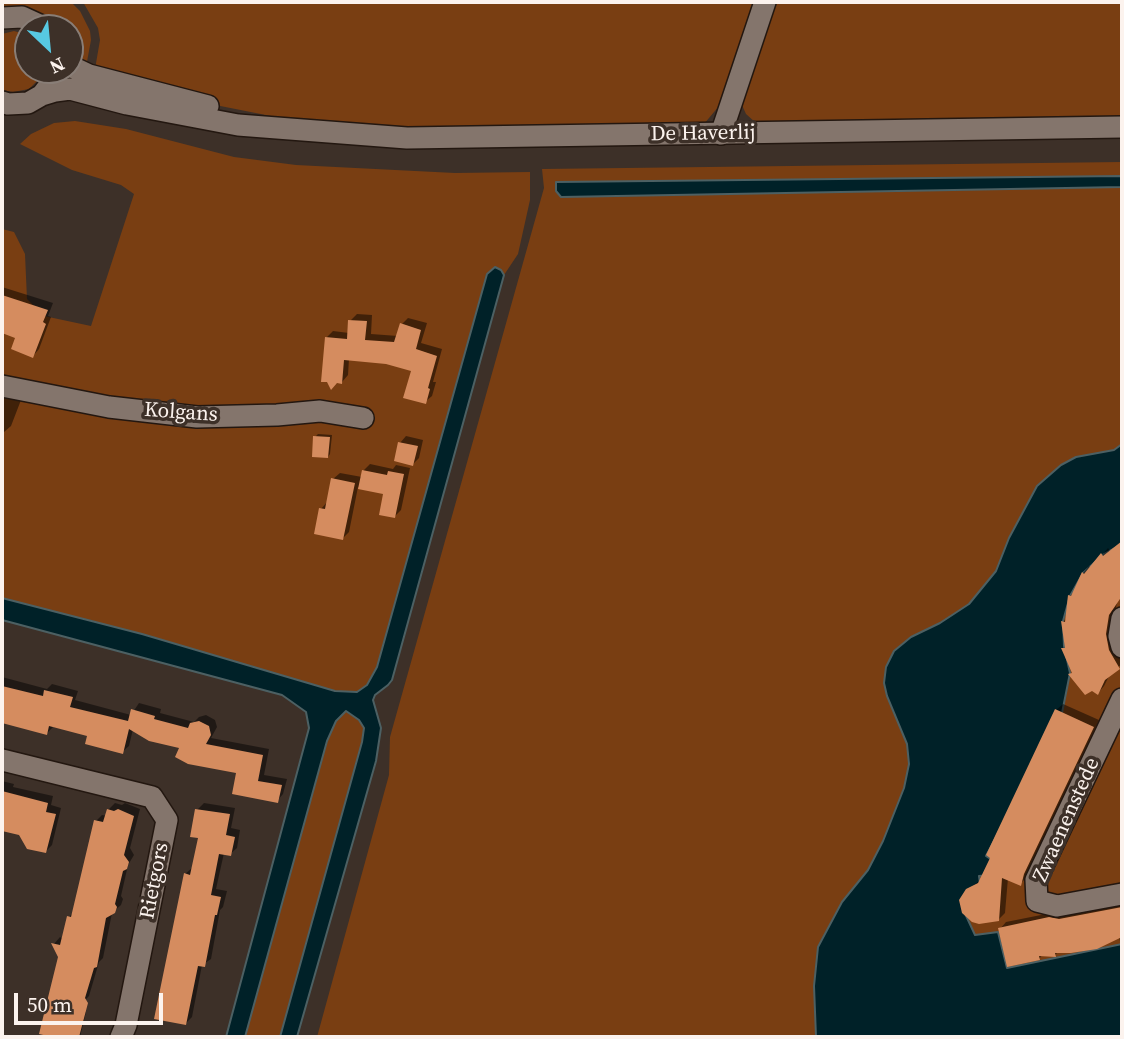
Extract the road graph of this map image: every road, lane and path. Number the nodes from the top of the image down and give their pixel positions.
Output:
1 (765, 2) edge
2 (84, 73) edge
3 (52, 84) edge
4 (42, 95) junction
5 (11, 103) edge
6 (2, 118) edge
7 (284, 127) junction
8 (1122, 127) edge
9 (721, 134) junction
10 (2, 386) edge
11 (363, 418) dead end
12 (1122, 618) edge
13 (1122, 647) edge
14 (1122, 699) edge
15 (2, 760) edge
16 (1122, 894) edge
17 (121, 1037) edge

1 - 9 street
2 - 7 street, De Haverlij
3 - 4 street
4 - 5 street, De Haverlij
4 - 7 street, De Haverlij
5 - 6 street, De Haverlij
7 - 9 street, De Haverlij
8 - 9 street, De Haverlij
10 - 11 street, Kolgans
12 - 13 street
14 - 16 street, Zwaenenstede
15 - 17 street, Rietgors

